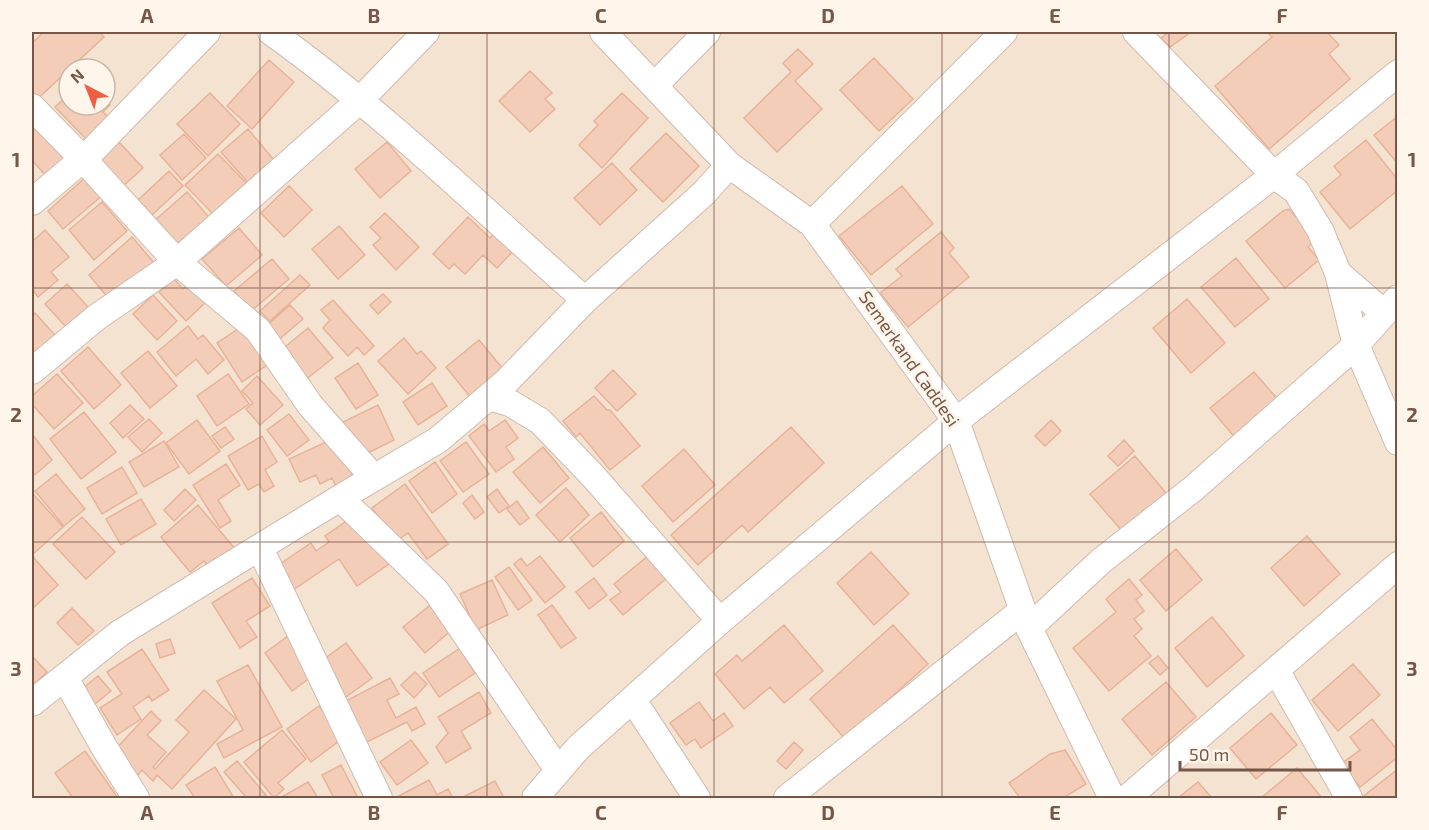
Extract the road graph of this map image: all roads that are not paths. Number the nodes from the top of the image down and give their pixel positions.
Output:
1 (207, 32) edge
2 (271, 32) edge
3 (426, 32) edge
4 (603, 32) edge
5 (707, 32) edge
6 (1004, 32) edge
7 (1136, 32) edge
8 (1398, 73) edge
9 (654, 86) junction
10 (360, 100) junction
11 (32, 107) edge
12 (83, 159) junction
13 (729, 165) junction
14 (1274, 175) junction
15 (32, 202) edge
16 (812, 224) junction
17 (177, 262) junction
18 (1338, 273) junction
19 (585, 300) junction
20 (1391, 306) edge
21 (1356, 345) junction
22 (32, 371) edge
23 (489, 397) junction
24 (957, 421) junction
25 (1398, 442) edge
26 (374, 478) junction
27 (340, 498) junction
28 (260, 548) junction
29 (1398, 566) edge
30 (1026, 619) junction
31 (720, 621) junction
32 (1276, 670) junction
33 (65, 678) junction
34 (633, 700) junction
35 (32, 704) edge
36 (558, 770) junction
37 (136, 798) edge
38 (379, 798) edge
39 (536, 798) edge
40 (697, 798) edge
41 (787, 798) edge
42 (1112, 798) edge
43 (1127, 798) edge
44 (1349, 798) edge

1 - 12 street
2 - 10 street
3 - 10 street
4 - 9 street, Semerkand Caddesi
5 - 9 street
6 - 16 street
7 - 14 street
8 - 14 street
9 - 13 street, Semerkand Caddesi
10 - 17 street
10 - 19 street
11 - 12 street
12 - 15 street
12 - 17 street
13 - 16 street, Semerkand Caddesi
13 - 19 street
14 - 18 street
14 - 24 street
16 - 24 street, Semerkand Caddesi
17 - 22 street
17 - 26 street
18 - 20 street
18 - 21 street
19 - 23 street
20 - 21 street
21 - 25 street
21 - 30 street
23 - 26 street
23 - 31 street
24 - 30 street, Semerkand Caddesi
24 - 31 street
26 - 27 street
27 - 28 street
27 - 36 street
28 - 33 street
28 - 38 street
29 - 32 street
30 - 41 street
30 - 42 street, Semerkand Caddesi
31 - 34 street
32 - 43 street
32 - 44 street
33 - 35 street
33 - 37 street
34 - 36 street
34 - 40 street
36 - 39 street

